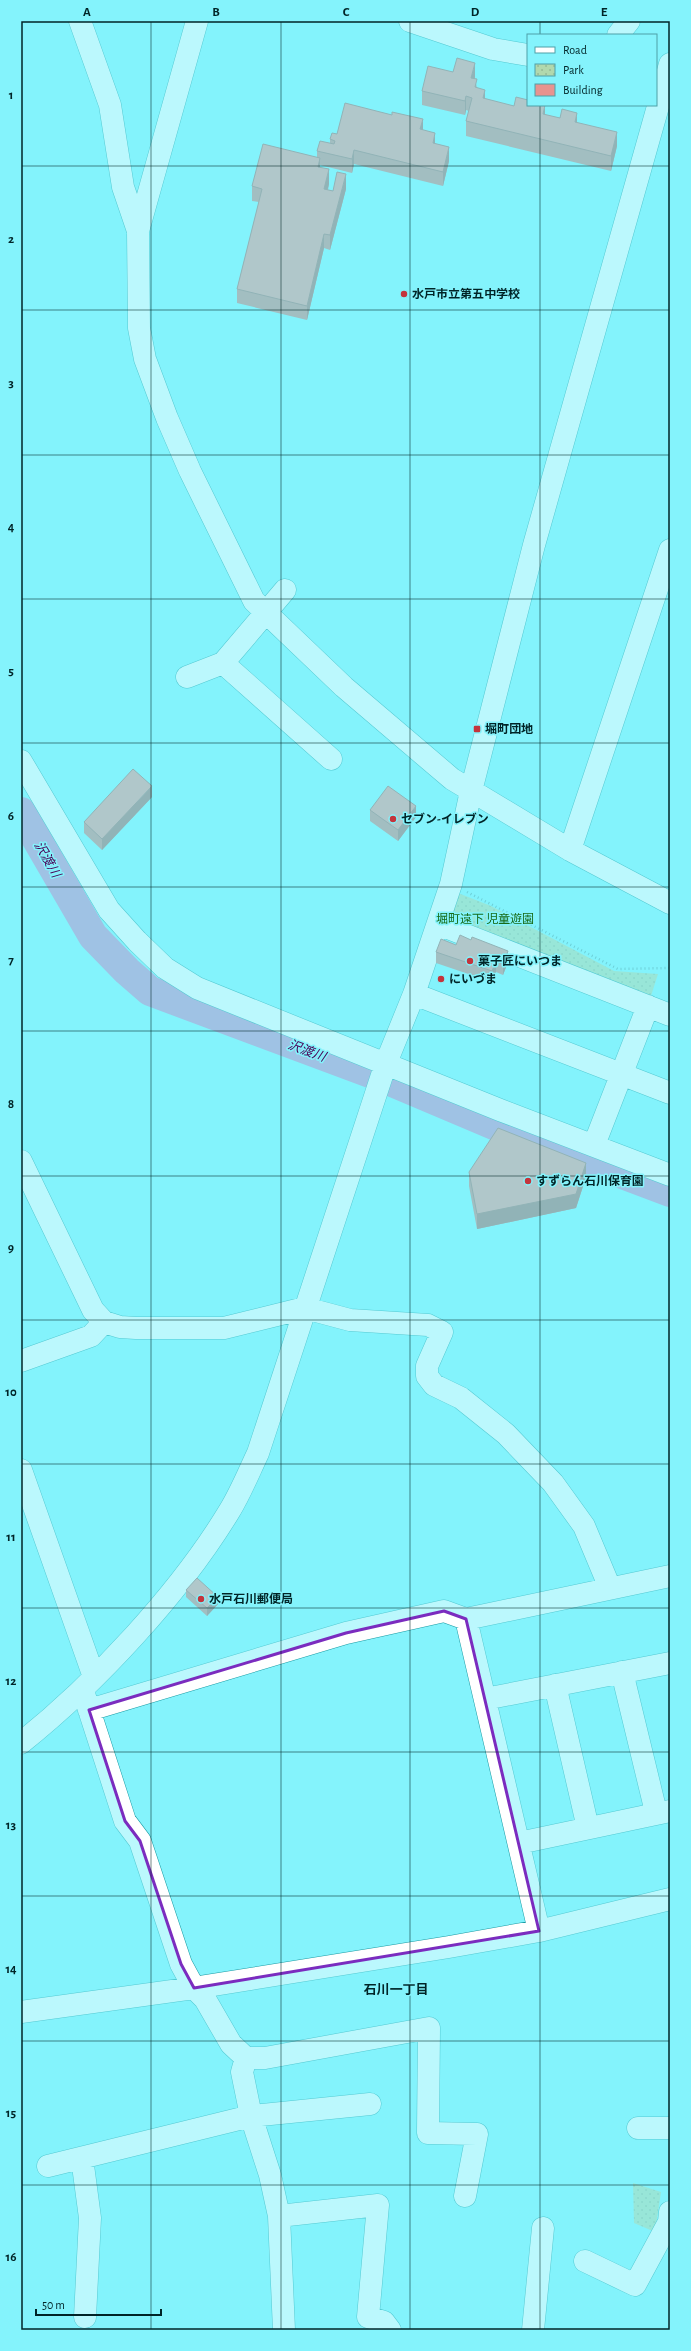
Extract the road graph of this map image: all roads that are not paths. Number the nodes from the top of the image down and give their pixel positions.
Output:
1 (80, 21) edge
2 (197, 21) edge
3 (410, 21) edge
4 (629, 21) edge
5 (619, 34) edge
6 (527, 55) edge
7 (665, 75) edge
8 (657, 104) edge
9 (656, 106) edge
10 (138, 231) junction
11 (670, 550) edge
12 (284, 590) dead end
13 (266, 613) junction
14 (223, 663) junction
15 (187, 677) dead end
16 (331, 759) dead end
17 (21, 761) edge
18 (471, 791) junction
19 (570, 850) junction
20 (670, 903) edge
21 (438, 924) junction
22 (414, 994) junction
23 (648, 1006) junction
24 (670, 1015) edge
25 (622, 1075) junction
26 (382, 1076) junction
27 (670, 1093) edge
28 (594, 1145) junction
29 (21, 1161) edge
30 (670, 1175) edge
31 (28, 1193) edge
32 (305, 1308) junction
33 (104, 1322) junction
34 (21, 1361) edge
35 (21, 1470) edge
36 (670, 1576) edge
37 (610, 1588) junction
38 (466, 1619) junction
39 (670, 1663) edge
40 (622, 1672) junction
41 (555, 1685) junction
42 (89, 1692) junction
43 (485, 1699) junction
44 (21, 1743) edge
45 (662, 1810) edge
46 (588, 1828) junction
47 (519, 1843) junction
48 (670, 1899) edge
49 (539, 1931) junction
50 (194, 1988) junction
51 (21, 2012) edge
52 (246, 2058) junction
53 (370, 2104) dead end
54 (251, 2116) junction
55 (638, 2128) dead end
56 (670, 2128) edge
57 (82, 2158) junction
58 (48, 2166) dead end
59 (465, 2196) dead end
60 (670, 2212) edge
61 (279, 2216) junction
62 (543, 2228) dead end
63 (585, 2261) dead end
64 (85, 2317) dead end
65 (284, 2330) edge
66 (390, 2330) edge
67 (533, 2330) edge

1 - 10 street
2 - 10 street
3 - 6 street
4 - 5 street
7 - 8 street
9 - 18 street
10 - 13 street
11 - 19 street
12 - 13 street
13 - 14 street
13 - 18 street
14 - 15 street
14 - 16 street
17 - 26 street
18 - 19 street
18 - 21 street
19 - 20 street
21 - 22 street
21 - 23 street
22 - 25 street
22 - 26 street
23 - 24 street
23 - 25 street
25 - 27 street
25 - 28 street
26 - 28 street
26 - 32 street
28 - 30 street
29 - 31 street
31 - 33 street
32 - 33 street
32 - 37 street
32 - 42 street
33 - 34 street
35 - 42 street
36 - 37 street
37 - 38 street
38 - 42 street
38 - 43 street
39 - 40 street
40 - 41 street
40 - 45 street
41 - 43 street
41 - 46 street
42 - 44 street
42 - 50 street
43 - 47 street
45 - 46 street
46 - 47 street
47 - 49 street
48 - 49 street
49 - 50 street
50 - 51 street
50 - 52 street
52 - 54 street
52 - 59 street
53 - 54 street
54 - 57 street
54 - 61 street
55 - 56 street
57 - 58 street
57 - 64 street
60 - 63 street
61 - 65 street
61 - 66 street
62 - 67 street

